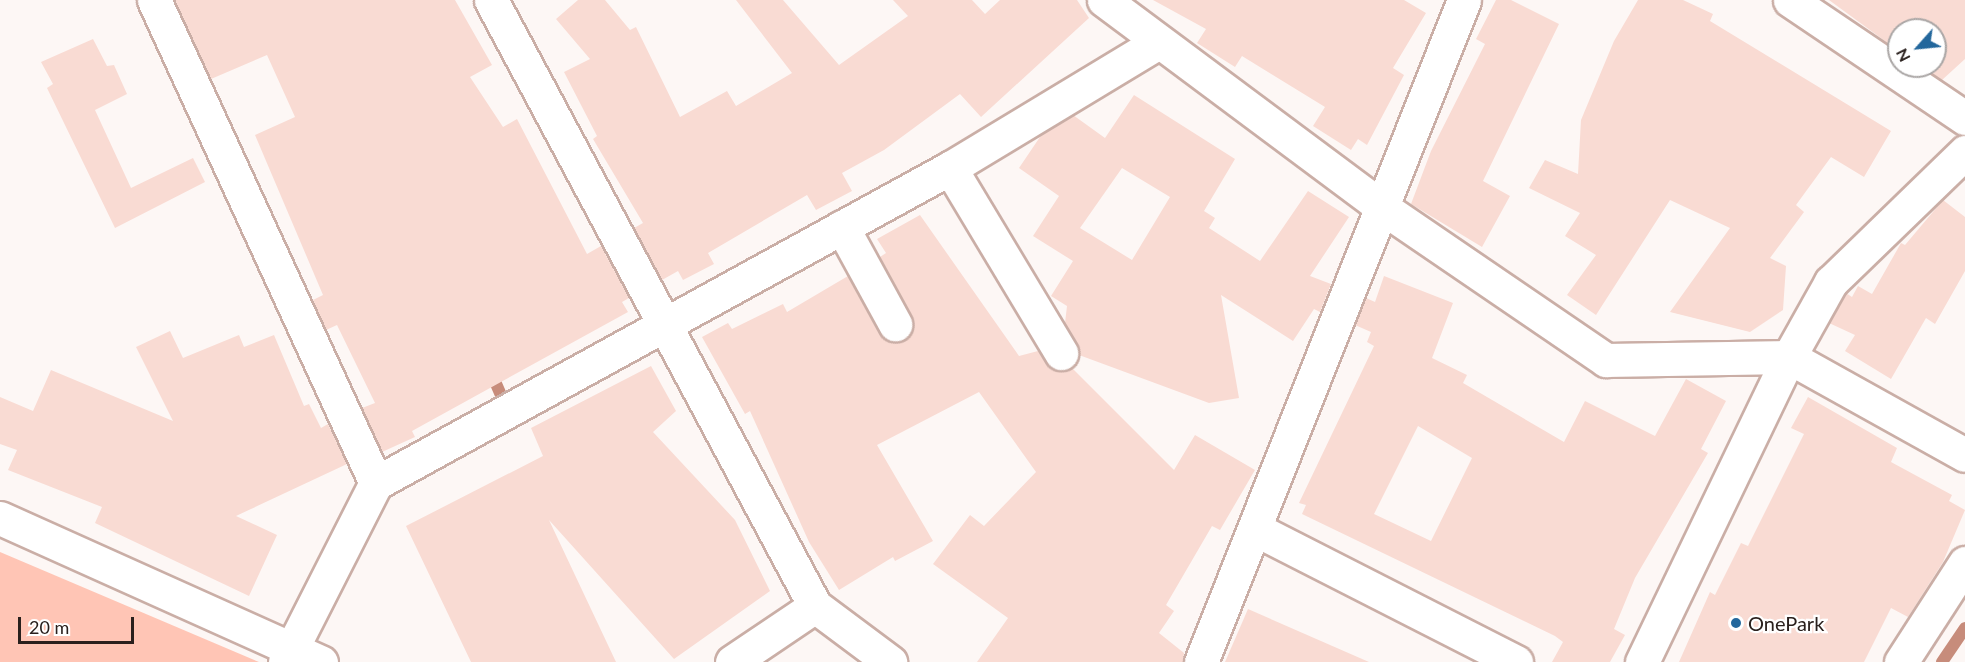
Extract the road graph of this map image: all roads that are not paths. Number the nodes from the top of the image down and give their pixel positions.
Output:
1 (154, 0) edge
2 (491, 0) edge
3 (1104, 0) edge
4 (1464, 0) edge
5 (1790, 0) edge
6 (1157, 43) junction
7 (1965, 118) edge
8 (1965, 152) edge
9 (950, 168) junction
10 (1383, 208) junction
11 (842, 227) junction
12 (895, 324) dead end
13 (666, 325) junction
14 (1061, 353) dead end
15 (1789, 357) junction
16 (1965, 455) edge
17 (376, 483) junction
18 (0, 518) edge
19 (1255, 529) junction
20 (1965, 563) edge
21 (815, 606) junction
22 (288, 655) edge
23 (321, 662) edge
24 (732, 662) edge
25 (890, 662) edge
26 (1201, 662) edge
27 (1516, 662) edge
28 (1642, 662) edge
29 (1901, 662) edge

1 - 17 street
2 - 13 street
3 - 6 street
4 - 10 street
5 - 7 street
6 - 9 street
6 - 10 street
8 - 15 street
9 - 11 street
9 - 14 street
10 - 15 street
10 - 19 street
11 - 12 street
11 - 13 street
13 - 17 street
13 - 21 street
15 - 16 street
15 - 28 street
17 - 22 street
18 - 22 street
19 - 26 street
19 - 27 street
20 - 29 street
21 - 24 street
21 - 25 street
22 - 23 street

